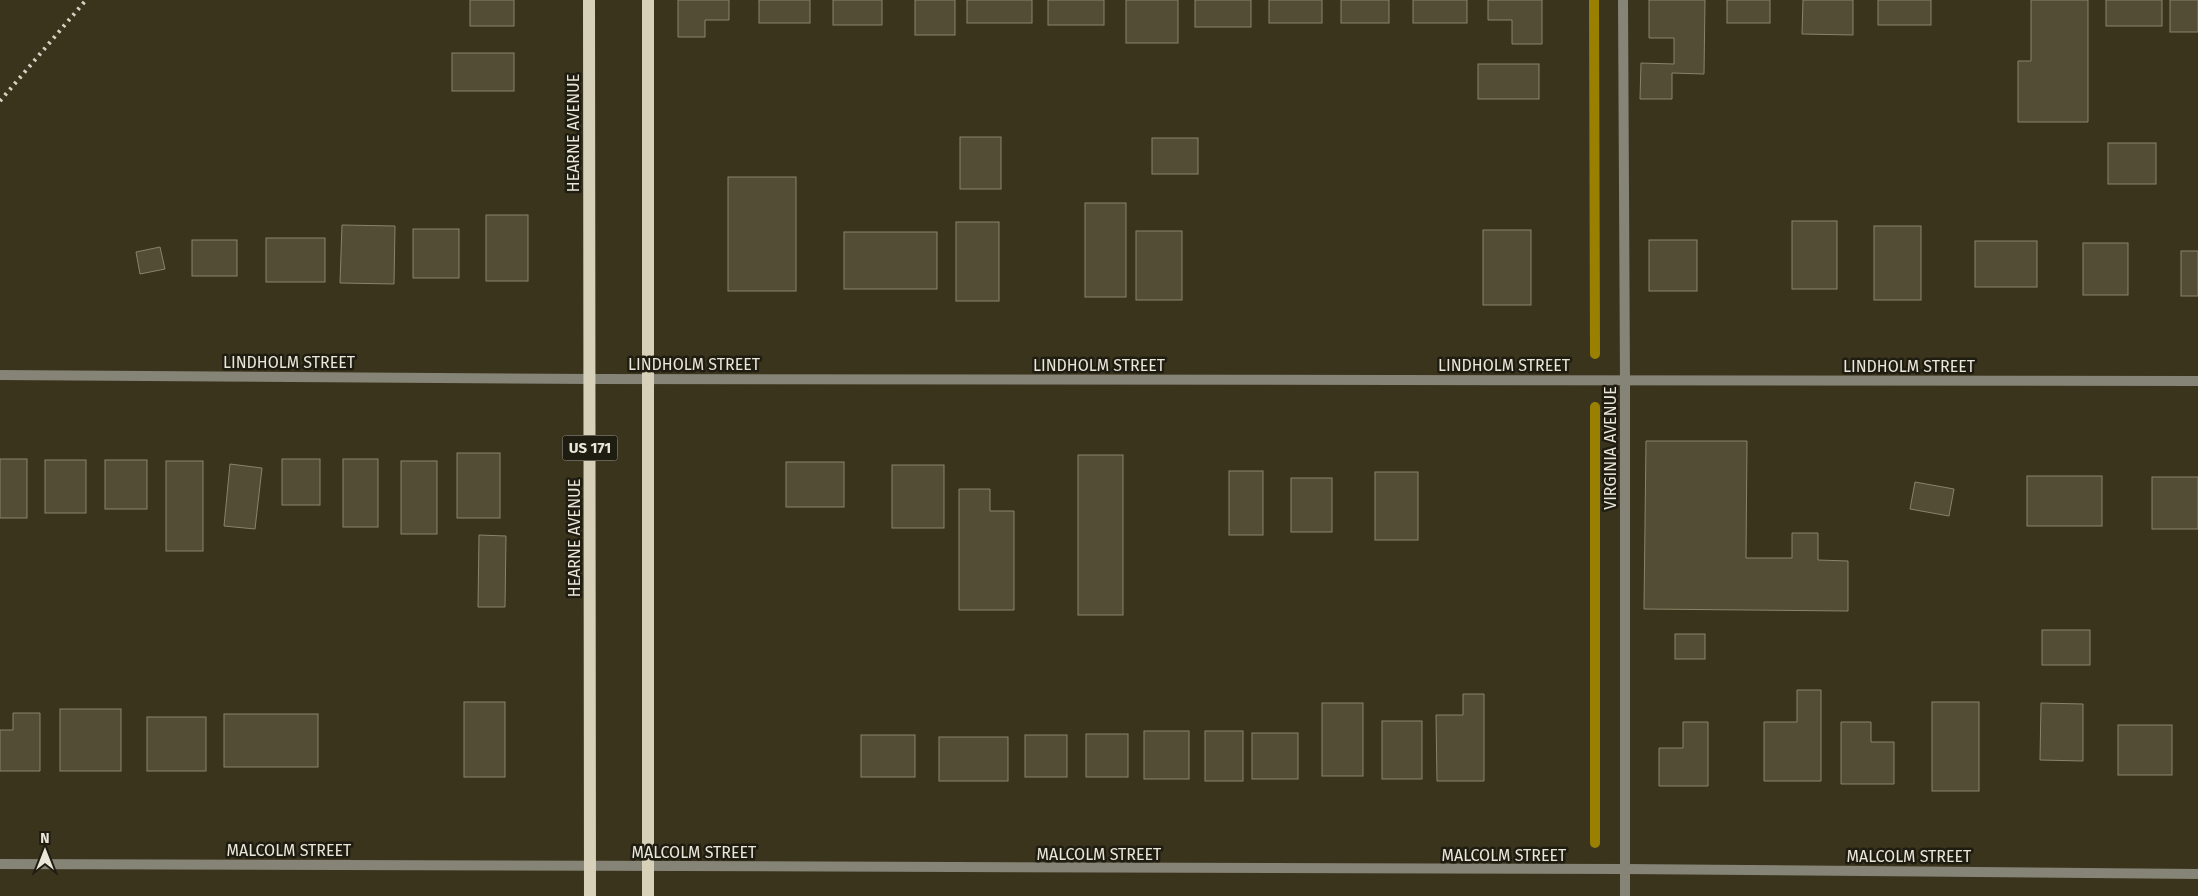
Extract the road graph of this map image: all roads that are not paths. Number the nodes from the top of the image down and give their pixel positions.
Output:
1 (589, 0) edge
2 (648, 0) edge
3 (1623, 0) edge
4 (0, 374) edge
5 (590, 379) junction
6 (648, 379) junction
7 (1625, 381) junction
8 (2198, 381) edge
9 (0, 864) edge
10 (590, 866) junction
11 (648, 867) junction
12 (1624, 869) junction
13 (2198, 874) edge
14 (590, 896) edge
15 (648, 896) edge
16 (1624, 896) edge

1 - 5 main road, HEARNE AVENUE / US 171
2 - 6 main road
3 - 7 street, VIRGINIA AVENUE
4 - 5 street, LINDHOLM STREET
5 - 6 street, LINDHOLM STREET
5 - 10 main road, HEARNE AVENUE / US 171
6 - 7 street, LINDHOLM STREET
6 - 11 main road
7 - 8 street, LINDHOLM STREET
7 - 12 street, VIRGINIA AVENUE
9 - 10 street, MALCOLM STREET
10 - 11 street, MALCOLM STREET
10 - 14 main road, HEARNE AVENUE / US 171
11 - 12 street, MALCOLM STREET
11 - 15 main road
12 - 13 street, MALCOLM STREET
12 - 16 street, VIRGINIA AVENUE

